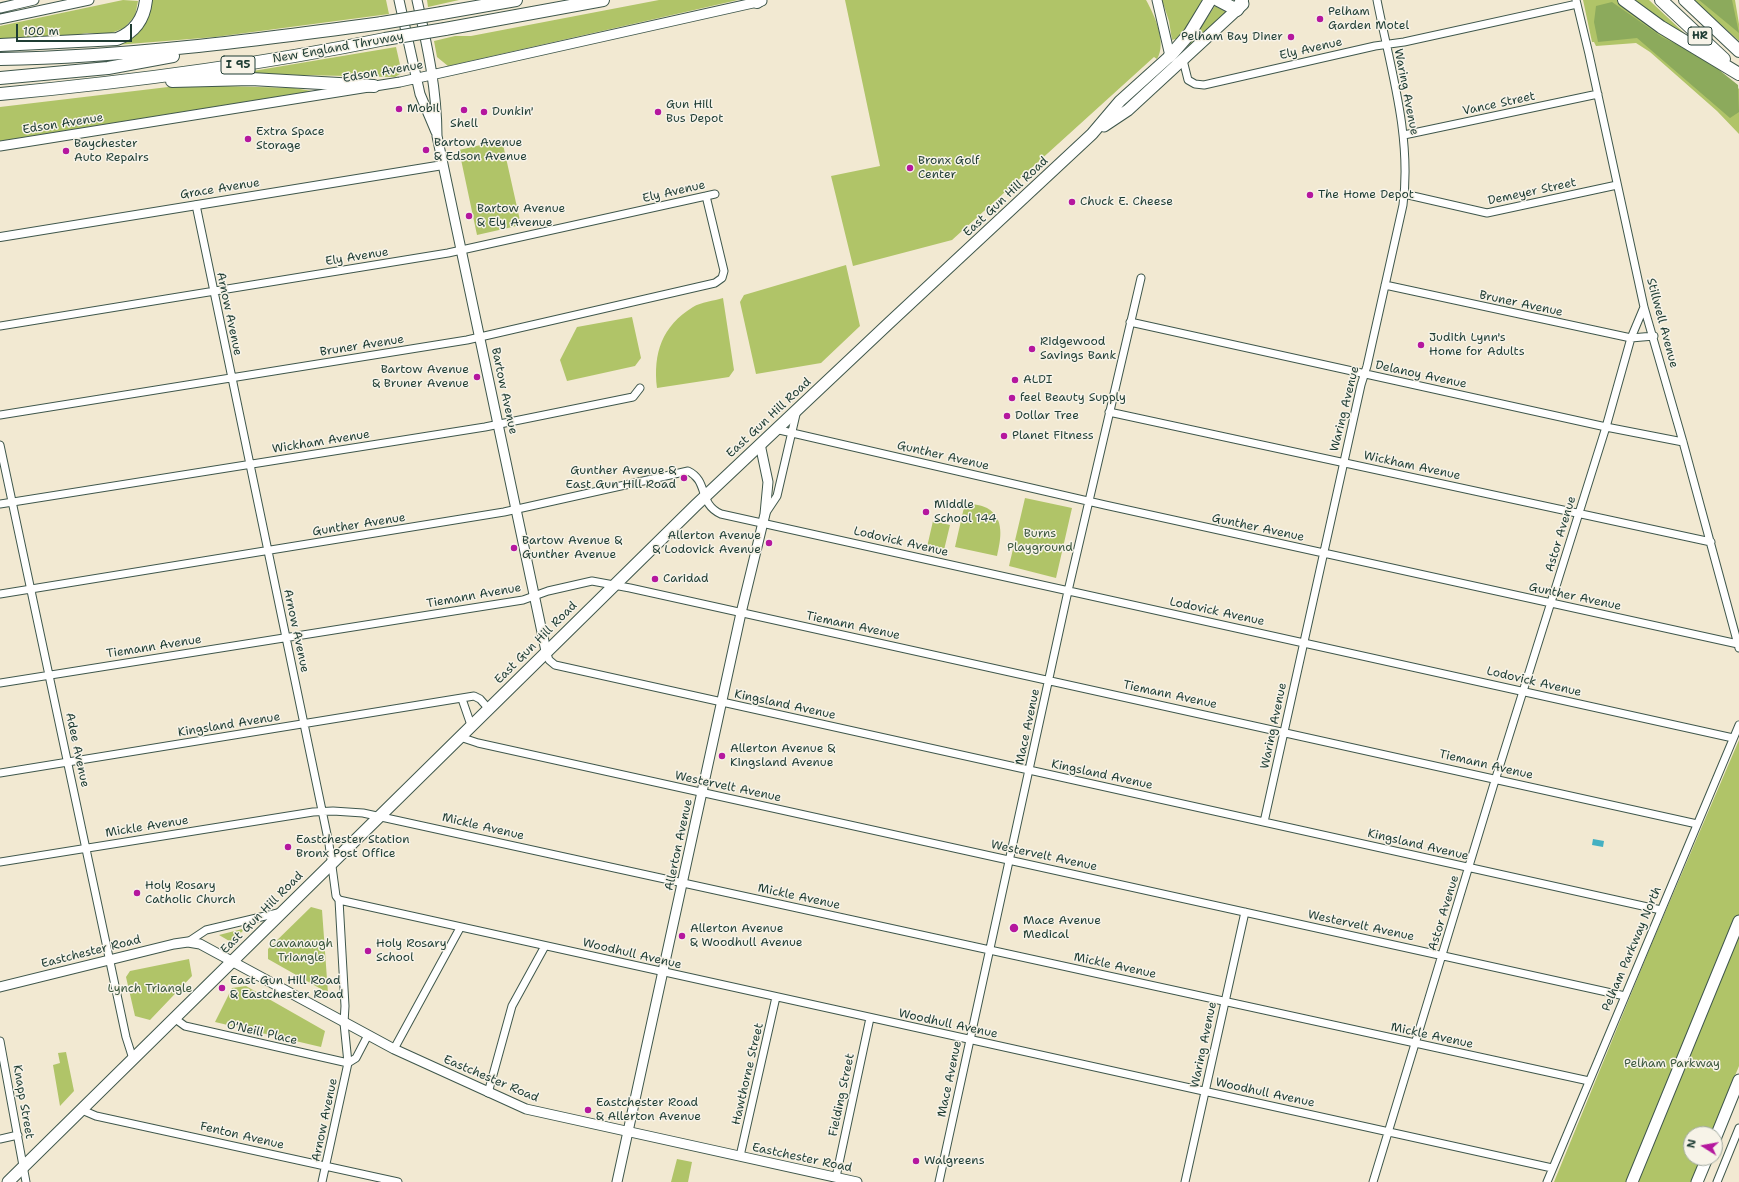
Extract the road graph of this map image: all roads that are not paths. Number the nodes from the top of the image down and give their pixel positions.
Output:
1 (34, 0) edge
2 (89, 0) edge
3 (146, 0) edge
4 (399, 0) edge
5 (417, 0) edge
6 (516, 0) edge
7 (603, 0) edge
8 (1156, 0) edge
9 (1210, 0) edge
10 (1218, 0) edge
11 (1248, 0) edge
12 (1377, 0) edge
13 (1624, 0) edge
14 (1661, 0) edge
15 (1685, 0) edge
16 (761, 1) edge
17 (1576, 2) edge
18 (1240, 5) edge
19 (0, 8) edge
20 (0, 19) edge
21 (241, 42) junction
22 (1386, 44) junction
23 (0, 45) edge
24 (1738, 50) edge
25 (1170, 56) junction
26 (0, 59) edge
27 (1183, 60) junction
28 (1739, 73) edge
29 (432, 75) junction
30 (0, 78) edge
31 (416, 79) junction
32 (89, 84) junction
33 (374, 86) junction
34 (0, 94) edge
35 (1598, 94) junction
36 (1092, 134) junction
37 (1404, 135) junction
38 (437, 136) junction
39 (0, 146) edge
40 (443, 164) junction
41 (1617, 185) junction
42 (715, 194) dead end
43 (1404, 194) junction
44 (706, 196) junction
45 (196, 205) junction
46 (0, 237) edge
47 (462, 250) junction
48 (1141, 278) dead end
49 (1385, 285) junction
50 (213, 292) junction
51 (1644, 307) junction
52 (1130, 322) junction
53 (0, 326) edge
54 (1654, 336) junction
55 (480, 337) junction
56 (1631, 338) junction
57 (1364, 374) junction
58 (232, 379) junction
59 (640, 388) dead end
60 (797, 408) junction
61 (1109, 412) junction
62 (0, 415) edge
63 (499, 424) junction
64 (1606, 427) junction
65 (775, 429) junction
66 (792, 432) junction
67 (1683, 442) junction
68 (760, 444) junction
69 (0, 445) edge
70 (1343, 463) junction
71 (250, 464) junction
72 (705, 497) junction
73 (1089, 501) junction
74 (12, 502) junction
75 (0, 504) edge
76 (517, 510) junction
77 (1579, 514) junction
78 (764, 519) junction
79 (1710, 542) junction
80 (268, 551) junction
81 (1323, 553) junction
82 (613, 585) junction
83 (31, 589) junction
84 (1068, 591) junction
85 (0, 594) edge
86 (535, 596) junction
87 (1551, 603) junction
88 (741, 613) junction
89 (287, 637) junction
90 (1304, 643) junction
91 (1738, 646) edge
92 (546, 651) junction
93 (49, 676) junction
94 (1049, 681) junction
95 (0, 683) edge
96 (1524, 691) junction
97 (462, 699) junction
98 (722, 703) junction
99 (488, 708) junction
100 (304, 723) junction
101 (471, 725) junction
102 (1739, 725) edge
103 (1284, 731) junction
104 (460, 737) junction
105 (1733, 738) junction
106 (68, 762) junction
107 (1030, 770) junction
108 (0, 773) edge
109 (1496, 779) junction
110 (703, 793) junction
111 (322, 811) junction
112 (379, 816) junction
113 (1264, 822) junction
114 (1697, 824) junction
115 (86, 848) junction
116 (1010, 860) junction
117 (0, 862) edge
118 (332, 862) junction
119 (1469, 868) junction
120 (683, 883) junction
121 (339, 900) junction
122 (1661, 910) junction
123 (282, 912) junction
124 (1244, 912) junction
125 (1739, 921) edge
126 (460, 928) junction
127 (188, 942) junction
128 (545, 946) junction
129 (990, 950) junction
130 (1443, 956) junction
131 (110, 959) junction
132 (233, 960) junction
133 (663, 972) junction
134 (0, 987) edge
135 (1625, 996) junction
136 (776, 997) junction
137 (1225, 1002) junction
138 (174, 1018) junction
139 (870, 1018) junction
140 (344, 1023) junction
141 (368, 1035) junction
142 (970, 1040) junction
143 (0, 1041) edge
144 (1416, 1044) junction
145 (394, 1049) junction
146 (133, 1059) junction
147 (348, 1063) junction
148 (1739, 1080) edge
149 (1589, 1081) junction
150 (1205, 1091) junction
151 (488, 1093) junction
152 (82, 1110) junction
153 (1720, 1126) edge
154 (1739, 1128) edge
155 (1389, 1131) junction
156 (628, 1132) junction
157 (18, 1135) junction
158 (0, 1139) edge
159 (740, 1156) junction
160 (326, 1166) junction
161 (1704, 1166) edge
162 (23, 1167) junction
163 (1552, 1168) junction
164 (836, 1177) junction
165 (8, 1182) edge
166 (26, 1182) edge
167 (322, 1182) edge
168 (398, 1182) edge
169 (617, 1182) edge
170 (857, 1182) edge
171 (939, 1182) edge
172 (1185, 1182) edge
173 (1373, 1182) edge
174 (1547, 1182) edge
175 (1632, 1182) edge
176 (1697, 1182) edge
177 (1717, 1182) edge

1 - 19 main road
2 - 20 main road
3 - 23 highway
4 - 31 main road, Bartow Avenue
5 - 29 main road, Bartow Avenue
6 - 21 highway, New England Thruway / I 95, bridge
7 - 32 highway, New England Thruway / I 95, bridge
8 - 25 main road
9 - 25 highway
10 - 18 highway
11 - 18 main road, East Gun Hill Road
12 - 22 street, Waring Avenue
13 - 28 highway
14 - 28 highway, HR
15 - 24 highway, HR
16 - 29 main road, Edson Avenue
17 - 22 street, Ely Avenue
17 - 35 street, Stillwell Avenue
18 - 27 main road, East Gun Hill Road
21 - 26 highway, New England Thruway / I 95
21 - 30 highway
22 - 27 street, Ely Avenue
22 - 37 street, Waring Avenue
25 - 36 main road, East Gun Hill Road
27 - 36 main road, East Gun Hill Road
29 - 31 main road, Edson Avenue
29 - 38 main road, Bartow Avenue
31 - 33 main road, Edson Avenue
31 - 38 main road, Bartow Avenue
32 - 33 highway
32 - 34 highway, New England Thruway / I 95
33 - 39 main road, Edson Avenue
35 - 37 street, Vance Street
35 - 41 street, Stillwell Avenue
36 - 60 main road, East Gun Hill Road
37 - 43 street, Waring Avenue
38 - 40 main road, Bartow Avenue
40 - 45 street, Grace Avenue
40 - 47 main road, Bartow Avenue
41 - 43 street, Demeyer Street
41 - 51 street, Stillwell Avenue
42 - 44 street, Ely Avenue
43 - 49 street, Waring Avenue
44 - 47 street, Ely Avenue
44 - 55 street, Bruner Avenue
45 - 46 street, Grace Avenue
45 - 50 street, Arnow Avenue
47 - 50 street, Ely Avenue
47 - 55 main road, Bartow Avenue
48 - 52 street, Mace Avenue
49 - 56 street, Bruner Avenue
49 - 57 street, Waring Avenue
50 - 53 street, Ely Avenue
50 - 58 street, Arnow Avenue
51 - 54 street, Stillwell Avenue
51 - 56 street, Astor Avenue
52 - 57 street, Delanoy Avenue
52 - 61 street, Mace Avenue
54 - 56 street, Bruner Avenue
54 - 67 street, Stillwell Avenue
55 - 58 street, Bruner Avenue
55 - 63 main road, Bartow Avenue
56 - 64 street, Astor Avenue
57 - 64 street, Delanoy Avenue
57 - 70 street, Waring Avenue
58 - 62 street, Bruner Avenue
58 - 71 street, Arnow Avenue
59 - 63 street, Wickham Avenue
60 - 65 main road, East Gun Hill Road
60 - 66 street, Allerton Avenue
61 - 70 street, Wickham Avenue
61 - 73 street, Mace Avenue
63 - 71 street, Wickham Avenue
63 - 76 main road, Bartow Avenue
64 - 67 street, Delanoy Avenue
64 - 77 street, Astor Avenue
65 - 66 street, Gunther Avenue
65 - 68 main road, East Gun Hill Road
66 - 73 street, Gunther Avenue
66 - 78 street, Allerton Avenue
67 - 79 street, Stillwell Avenue
68 - 72 main road, East Gun Hill Road
68 - 78 main road, Allerton Avenue
69 - 74 street, Adee Avenue
70 - 77 street, Wickham Avenue
70 - 81 street, Waring Avenue
71 - 74 street, Wickham Avenue
71 - 80 street, Arnow Avenue
72 - 76 street, Gunther Avenue
72 - 78 street, Lodovick Avenue
72 - 82 main road, East Gun Hill Road
73 - 81 street, Gunther Avenue
73 - 84 street, Mace Avenue
74 - 75 street, Wickham Avenue
74 - 83 street, Adee Avenue
76 - 80 street, Gunther Avenue
76 - 86 main road, Bartow Avenue
77 - 79 street, Wickham Avenue
77 - 87 street, Astor Avenue
78 - 84 street, Lodovick Avenue
78 - 88 main road, Allerton Avenue
79 - 91 street, Stillwell Avenue
80 - 83 street, Gunther Avenue
80 - 89 street, Arnow Avenue
81 - 87 street, Gunther Avenue
81 - 90 street, Waring Avenue
82 - 86 street, Tiemann Avenue
82 - 88 street, Tiemann Avenue
82 - 92 main road, East Gun Hill Road
83 - 85 street, Gunther Avenue
83 - 93 street, Adee Avenue
84 - 90 street, Lodovick Avenue
84 - 94 street, Mace Avenue
86 - 89 street, Tiemann Avenue
86 - 92 main road, Bartow Avenue
87 - 91 street, Gunther Avenue
87 - 96 street, Astor Avenue
88 - 94 street, Tiemann Avenue
88 - 98 main road, Allerton Avenue
89 - 93 street, Tiemann Avenue
89 - 100 street, Arnow Avenue
90 - 96 street, Lodovick Avenue
90 - 103 street, Waring Avenue
92 - 98 street, Kingsland Avenue
92 - 99 main road, East Gun Hill Road
93 - 95 street, Tiemann Avenue
93 - 106 street, Adee Avenue
94 - 103 street, Tiemann Avenue
94 - 107 street, Mace Avenue
96 - 105 street, Lodovick Avenue
96 - 109 street, Astor Avenue
97 - 99 street, Kingsland Avenue
97 - 100 street, Kingsland Avenue
97 - 101 street
98 - 107 street, Kingsland Avenue
98 - 110 main road, Allerton Avenue
99 - 101 main road, East Gun Hill Road
100 - 106 street, Kingsland Avenue
100 - 111 street, Arnow Avenue
101 - 104 main road, East Gun Hill Road
102 - 105 street, Pelham Parkway North
103 - 109 street, Tiemann Avenue
103 - 113 street, Waring Avenue
104 - 110 street, Westervelt Avenue
104 - 112 main road, East Gun Hill Road
105 - 114 street, Pelham Parkway North
106 - 108 street, Kingsland Avenue
106 - 115 street, Adee Avenue
107 - 113 street, Kingsland Avenue
107 - 116 street, Mace Avenue
109 - 114 street, Tiemann Avenue
109 - 119 street, Astor Avenue
110 - 116 street, Westervelt Avenue
110 - 120 main road, Allerton Avenue
111 - 112 street, Mickle Avenue
111 - 115 street, Mickle Avenue
111 - 118 street, Arnow Avenue
112 - 118 main road, East Gun Hill Road
112 - 120 street, Mickle Avenue
113 - 119 street, Kingsland Avenue
114 - 122 street, Pelham Parkway North
115 - 117 street, Mickle Avenue
115 - 131 street, Adee Avenue
116 - 124 street, Westervelt Avenue
116 - 129 street, Mace Avenue
118 - 121 street, Arnow Avenue
118 - 123 main road, East Gun Hill Road
119 - 122 street, Kingsland Avenue
119 - 130 street, Astor Avenue
120 - 129 street, Mickle Avenue
120 - 133 main road, Allerton Avenue
121 - 126 street, Woodhull Avenue
121 - 140 street, Arnow Avenue
122 - 135 street, Pelham Parkway North
123 - 127 street, Eastchester Road
123 - 132 main road, East Gun Hill Road
124 - 130 street, Westervelt Avenue
124 - 137 street, Waring Avenue
125 - 175 main road
126 - 128 street, Woodhull Avenue
126 - 145 street
127 - 131 main road, Eastchester Road
127 - 132 main road, Eastchester Road
128 - 133 street, Woodhull Avenue
128 - 151 street
129 - 137 street, Mickle Avenue
129 - 142 street, Mace Avenue
130 - 135 street, Westervelt Avenue
130 - 144 street, Astor Avenue
131 - 134 main road, Eastchester Road
131 - 146 street, Adee Avenue
132 - 138 main road, East Gun Hill Road
132 - 140 main road, Eastchester Road
133 - 136 street, Woodhull Avenue
133 - 156 main road, Allerton Avenue
135 - 149 street, Pelham Parkway North
136 - 139 street, Woodhull Avenue
136 - 159 street, Hawthorne Street
137 - 144 street, Mickle Avenue
137 - 150 street, Waring Avenue
138 - 146 main road, East Gun Hill Road
138 - 147 street, O'Neill Place
139 - 142 street, Woodhull Avenue
139 - 164 street, Fielding Street
140 - 141 main road, Eastchester Road
140 - 147 street, Arnow Avenue
141 - 145 main road, Eastchester Road
141 - 147 street, Arnow Avenue
142 - 150 street, Woodhull Avenue
142 - 171 street, Mace Avenue
143 - 157 street, Knapp Street
144 - 149 street, Mickle Avenue
144 - 155 street, Astor Avenue
145 - 151 main road, Eastchester Road
146 - 152 main road, East Gun Hill Road
147 - 160 street, Arnow Avenue
148 - 153 main road
149 - 163 street, Pelham Parkway North
150 - 155 street, Woodhull Avenue
150 - 172 street, Waring Avenue
151 - 156 main road, Eastchester Road
152 - 160 street, Fenton Avenue
152 - 162 main road, East Gun Hill Road
154 - 177 street
155 - 163 street, Woodhull Avenue
155 - 173 street, Astor Avenue
156 - 159 main road, Eastchester Road
156 - 169 main road, Allerton Avenue
157 - 158 street
157 - 162 street, Knapp Street
159 - 164 main road, Eastchester Road
160 - 167 street, Arnow Avenue
160 - 168 street, Fenton Avenue
161 - 176 main road
162 - 165 main road, East Gun Hill Road
162 - 166 street, Knapp Street
163 - 174 street, Pelham Parkway North
164 - 170 main road, Eastchester Road

